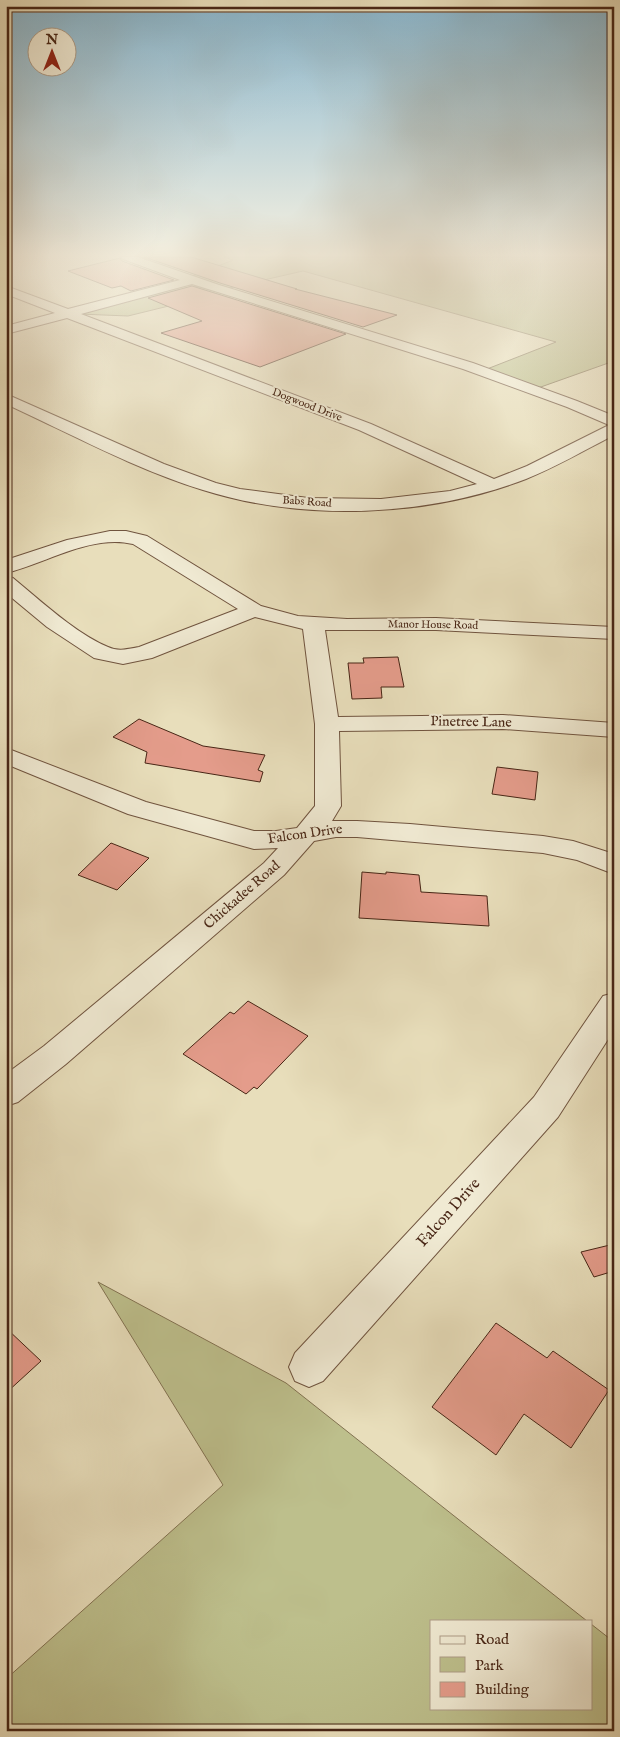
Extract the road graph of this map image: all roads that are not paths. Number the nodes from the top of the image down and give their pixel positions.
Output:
1 (133, 338) edge
2 (378, 338) edge
3 (6, 398) edge
4 (614, 422) edge
5 (614, 429) edge
6 (492, 484) junction
7 (6, 567) edge
8 (6, 582) edge
9 (254, 610) junction
10 (312, 623) junction
11 (614, 633) edge
12 (327, 724) junction
13 (614, 730) edge
14 (6, 755) edge
15 (305, 835) junction
16 (614, 865) edge
17 (614, 1004) edge
18 (6, 1093) edge
19 (309, 1366) dead end

1 - 6 street, Dogwood Drive
2 - 4 street
3 - 6 street, Babs Road
5 - 6 street, Babs Road
7 - 9 street, Manor House Road
8 - 9 street
9 - 10 street, Manor House Road
10 - 11 street, Manor House Road
10 - 12 street, Chickadee Road
12 - 13 street, Pinetree Lane
12 - 15 street, Chickadee Road
14 - 15 street, Falcon Drive
15 - 16 street, Falcon Drive
15 - 18 street, Chickadee Road
17 - 19 street, Falcon Drive

